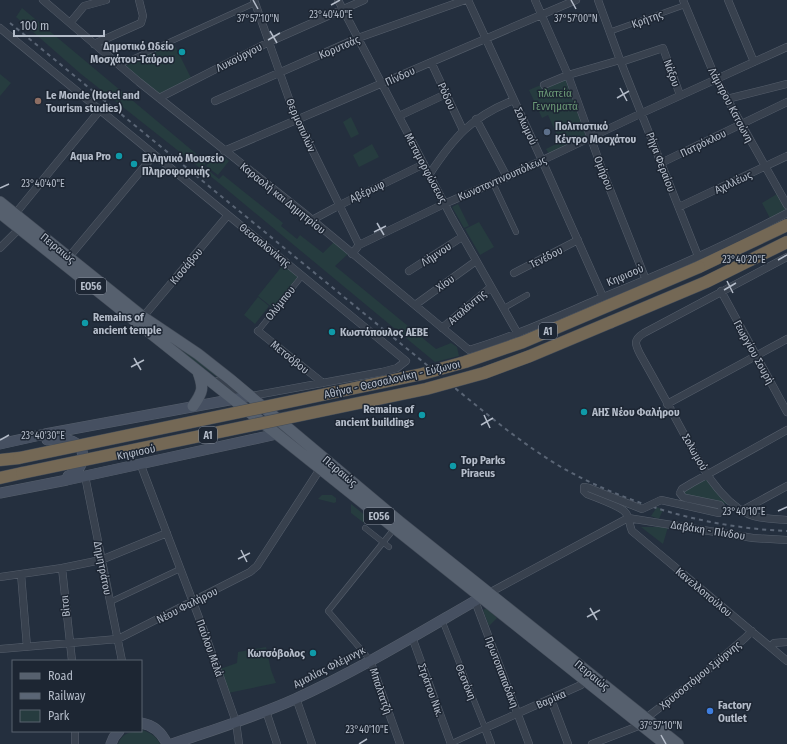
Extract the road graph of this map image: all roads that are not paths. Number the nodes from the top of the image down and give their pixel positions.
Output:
1 (43, 0) edge
2 (106, 0) edge
3 (139, 0) edge
4 (338, 0) edge
5 (364, 0) edge
6 (466, 0) edge
7 (535, 0) edge
8 (576, 0) edge
9 (598, 0) edge
10 (728, 0) edge
11 (256, 1) edge
12 (560, 3) edge
13 (684, 3) edge
14 (343, 10) junction
15 (542, 15) junction
16 (70, 23) junction
17 (0, 28) edge
18 (610, 32) junction
19 (358, 38) junction
20 (486, 39) junction
21 (269, 42) junction
22 (94, 44) junction
23 (787, 47) edge
24 (621, 61) junction
25 (431, 62) junction
26 (754, 62) junction
27 (119, 65) junction
28 (280, 72) junction
29 (568, 75) junction
30 (716, 79) junction
31 (382, 84) junction
32 (544, 84) dead end
33 (787, 84) edge
34 (446, 94) junction
35 (680, 95) junction
36 (159, 98) junction
37 (727, 99) junction
38 (514, 100) junction
39 (216, 101) dead end
40 (787, 102) edge
41 (100, 110) junction
42 (642, 113) junction
43 (399, 116) junction
44 (476, 119) junction
45 (297, 120) junction
46 (741, 125) junction
47 (463, 130) junction
48 (590, 138) junction
49 (224, 151) junction
50 (154, 154) junction
51 (787, 156) edge
52 (542, 160) junction
53 (661, 163) junction
54 (424, 164) junction
55 (765, 167) junction
56 (429, 175) junction
57 (507, 176) junction
58 (493, 182) junction
59 (0, 202) edge
60 (444, 204) junction
61 (340, 205) junction
62 (787, 205) edge
63 (679, 207) junction
64 (0, 213) edge
65 (787, 213) edge
66 (15, 214) junction
67 (228, 215) junction
68 (312, 220) junction
69 (22, 225) junction
70 (787, 225) edge
71 (516, 232) dead end
72 (462, 237) junction
73 (578, 240) junction
74 (787, 242) edge
75 (359, 245) junction
76 (0, 248) edge
77 (352, 254) junction
78 (698, 256) junction
79 (69, 257) junction
80 (787, 257) edge
81 (476, 261) junction
82 (410, 270) dead end
83 (514, 273) dead end
84 (302, 276) junction
85 (646, 280) junction
86 (491, 287) junction
87 (721, 291) junction
88 (527, 294) dead end
89 (603, 297) junction
90 (415, 305) junction
91 (504, 308) junction
92 (143, 317) junction
93 (442, 328) junction
94 (258, 331) joint
95 (518, 334) junction
96 (787, 338) edge
97 (469, 350) joint
98 (756, 356) junction
99 (198, 372) junction
100 (323, 383) junction
101 (251, 396) junction
102 (232, 399) junction
103 (667, 404) junction
104 (193, 406) junction
105 (787, 412) edge
106 (787, 430) edge
107 (277, 434) junction
108 (0, 444) edge
109 (0, 447) edge
110 (0, 460) edge
111 (140, 463) junction
112 (320, 469) junction
113 (708, 474) junction
114 (85, 476) junction
115 (0, 478) edge
116 (36, 486) junction
117 (787, 486) edge
118 (0, 493) edge
119 (743, 510) junction
120 (628, 518) junction
121 (787, 520) edge
122 (365, 528) dead end
123 (394, 528) junction
124 (167, 533) junction
125 (787, 540) edge
126 (383, 543) junction
127 (389, 547) dead end
128 (102, 560) junction
129 (62, 568) junction
130 (180, 569) junction
131 (21, 574) junction
132 (0, 578) edge
133 (481, 597) junction
134 (110, 602) junction
135 (193, 602) junction
136 (442, 620) junction
137 (752, 631) junction
138 (412, 636) junction
139 (118, 639) junction
140 (787, 642) edge
141 (70, 644) junction
142 (26, 647) junction
143 (771, 647) junction
144 (0, 649) edge
145 (72, 660) edge
146 (122, 660) edge
147 (370, 660) junction
148 (787, 661) edge
149 (585, 681) junction
150 (296, 698) junction
151 (550, 699) junction
152 (266, 711) junction
153 (518, 714) junction
154 (236, 722) junction
155 (643, 722) junction
156 (142, 723) edge
157 (485, 728) junction
158 (75, 732) edge
159 (118, 732) edge
160 (605, 742) edge
161 (75, 744) edge
162 (111, 744) edge
163 (167, 744) edge
164 (172, 744) edge
165 (239, 744) edge
166 (277, 744) edge
167 (312, 744) edge
168 (400, 744) edge
169 (451, 744) edge
170 (491, 744) edge
171 (529, 744) edge
172 (568, 744) edge
173 (592, 744) edge
174 (665, 744) edge
175 (678, 744) edge

1 - 16 street, Καραολή και Δημητρίου
2 - 16 street
3 - 22 street
4 - 14 street, Μεταμορφώσεως
5 - 14 street, Λυκούργου
6 - 19 street, Κορυτσάς
6 - 20 street, Σολωμού
7 - 15 street, Ομήρου
8 - 12 street, Πίνδου
9 - 18 street, Ρήγα Φεραίου
10 - 26 street
11 - 21 street, Θερμοπυλών
11 - 27 street
12 - 15 street, Πίνδου
13 - 18 street, Κρήτης
13 - 30 street, Λάμπρου Κατσώνη
14 - 19 street, Μεταμορφώσεως
14 - 21 street, Λυκούργου
15 - 20 street, Πίνδου
15 - 29 street, Ομήρου
16 - 22 street, Καραολή και Δημητρίου
17 - 41 street, Θεσσαλονίκης
18 - 24 street, Ρήγα Φεραίου
19 - 28 street, Κορυτσάς
19 - 31 street, Μεταμορφώσεως
20 - 25 street, Πίνδου
20 - 38 street, Σολωμού
21 - 28 street, Θερμοπυλών
21 - 36 street, Λυκούργου
22 - 27 street, Καραολή και Δημητρίου
23 - 26 street, Κωνσταντινουπόλεως
24 - 29 street, Νάξου
24 - 35 street, Νάξου
24 - 42 street, Ρήγα Φεραίου
25 - 31 street, Πίνδου
25 - 34 street, Ρόδου
26 - 30 street, Κωνσταντινουπόλεως
27 - 36 street, Καραολή και Δημητρίου
28 - 39 street, Κορυτσάς
28 - 45 street, Θερμοπυλών
29 - 32 street, Νάξου
29 - 48 street, Ομήρου
30 - 35 street, Κωνσταντινουπόλεως
30 - 37 street, Λάμπρου Κατσώνη
31 - 43 street, Μεταμορφώσεως
31 - 45 street, Πίνδου
33 - 37 street
34 - 43 street
34 - 47 street, Ρόδου
35 - 42 street, Κωνσταντινουπόλεως
36 - 49 street, Καραολή και Δημητρίου
37 - 46 street, Λάμπρου Κατσώνη
38 - 44 street
38 - 52 street, Σολωμού
40 - 46 street, Πατρόκλου
41 - 50 street, Θεσσαλονίκης
41 - 66 street
42 - 48 street, Κωνσταντινουπόλεως
42 - 53 street, Ρήγα Φεραίου
43 - 54 street, Μεταμορφώσεως
44 - 47 street
44 - 57 street
45 - 49 street, Πίνδου
45 - 61 street, Θερμοπυλών
46 - 53 street, Πατρόκλου
46 - 55 street, Λάμπρου Κατσώνη
47 - 56 street
48 - 52 street, Κωνσταντινουπόλεως
48 - 85 street, Ομήρου
49 - 68 street, Καραολή και Δημητρίου
50 - 67 street, Θεσσαλονίκης
50 - 79 street
51 - 55 street, Αχιλλέως
52 - 57 street, Κωνσταντινουπόλεως
52 - 73 street, Σολωμού
53 - 63 street, Ρήγα Φεραίου
54 - 56 street, Μεταμορφώσεως
54 - 61 street, Αβέρωφ
55 - 62 street, Λάμπρου Κατσώνη
55 - 63 street, Αχιλλέως
56 - 60 street, Μεταμορφώσεως
57 - 58 street, Κωνσταντινουπόλεως
58 - 60 street, Κωνσταντινουπόλεως
58 - 71 street
59 - 66 main road, Πειραιώς / ΕΟ56
60 - 72 street, Μεταμορφώσεως
60 - 75 street, Κωνσταντινουπόλεως
61 - 68 street, Αβέρωφ
61 - 75 street, Θερμοπυλών
63 - 78 street, Ρήγα Φεραίου
64 - 69 main road, Πειραιώς / ΕΟ56
65 - 78 street, Κηφισού
66 - 69 main road, Πειραιώς / ΕΟ56
67 - 84 street, Θεσσαλονίκης
67 - 92 street, Κισσάβου
68 - 77 street, Καραολή και Δημητρίου
69 - 76 street
69 - 79 main road, Πειραιώς / ΕΟ56
69 - 99 main road, Πειραιώς / ΕΟ56
70 - 110 highway, Αθήνα - Θεσσαλονίκη - Εύζωνοι / Α1, bridge
72 - 81 street, Μεταμορφώσεως
72 - 82 street, Λήμνου
73 - 83 street, Τενέδου
73 - 89 street, Σολωμού
74 - 115 highway, Αθήνα - Θεσσαλονίκη - Εύζωνοι / Α1, bridge
75 - 77 street, Κωνσταντινουπόλεως
77 - 90 street, Καραολή και Δημητρίου
78 - 85 street, Κηφισού
79 - 92 main road, Πειραιώς / ΕΟ56
80 - 87 street
81 - 86 street, Μεταμορφώσεως
81 - 90 street, Χίου
84 - 94 street, Ολύμπου
84 - 100 street, Θεσσαλονίκης
85 - 89 street, Κηφισού
86 - 91 street, Μεταμορφώσεως
86 - 93 street, Αταλάντης
87 - 98 street, Γεωργίου Σουρή
87 - 103 street, Σολωμού
88 - 91 street
89 - 95 street, Κηφισού
90 - 93 street, Καραολή και Δημητρίου
91 - 95 street, Μεταμορφώσεως
92 - 101 main road, Πειραιώς / ΕΟ56
93 - 97 street, Καραολή και Δημητρίου
94 - 100 street, Μετσόβου
95 - 97 street, Κηφισού
96 - 98 street
98 - 103 street
98 - 105 street, Γεωργίου Σουρή
99 - 101 street
99 - 102 main road, Πειραιώς / ΕΟ56
99 - 104 main road
100 - 101 street, Θεσσαλονίκης
101 - 102 main road
101 - 133 main road, Πειραιώς / ΕΟ56
102 - 104 main road
102 - 107 main road, Πειραιώς / ΕΟ56
103 - 113 street, Σολωμού
104 - 108 main road
106 - 113 street
107 - 111 main road, Κηφισού
107 - 112 main road, Πειραιώς / ΕΟ56
109 - 116 main road
111 - 114 main road, Κηφισού
111 - 124 street, Παύλου Μελά
112 - 123 main road, Πειραιώς / ΕΟ56
112 - 135 street, Νέου Φαλήρου
113 - 119 street, Σολωμού
113 - 120 street, bridge
114 - 116 main road, Κηφισού
114 - 128 street, Δημητράτου
116 - 118 main road, Κηφισού
117 - 119 street
119 - 121 street, Σολωμού
120 - 125 street, Δαβάκη - Πίνδου
120 - 133 street
120 - 137 street, Κανελλοπούλου
122 - 126 street
123 - 126 street
123 - 133 main road, Πειραιώς / ΕΟ56
124 - 128 street
124 - 130 street, Παύλου Μελά
126 - 127 street
126 - 147 street
128 - 129 street
128 - 134 street, Δημητράτου
129 - 131 street
129 - 141 street, Βίτσι
130 - 134 street
130 - 135 street, Παύλου Μελά
131 - 132 street
131 - 142 street
133 - 136 main road, Αμαλίας Φλέμινγκ
133 - 149 main road, Πειραιώς / ΕΟ56
133 - 153 street, Πρωτοπαπαδάκη
133 - 155 main road, Πειραιώς / ΕΟ56
134 - 139 street, Δημητράτου
135 - 139 street, Νέου Φαλήρου
135 - 154 street, Παύλου Μελά
136 - 138 main road, Αμαλίας Φλέμινγκ
136 - 157 street, Θεοτόκη
137 - 143 street, Κανελλοπούλου
137 - 155 street, Χρυσοστόμου Σμύρνης
138 - 147 main road, Αμαλίας Φλέμινγκ
138 - 169 street, Στράτου Νικ.
139 - 141 street, Νέου Φαλήρου
139 - 146 street, Δημητράτου
140 - 143 street
141 - 142 street, Νέου Φαλήρου
141 - 145 street, Βίτσι
142 - 144 street, Νέου Φαλήρου
143 - 148 street, Κανελλοπούλου
147 - 150 main road, Αμαλίας Φλέμινγκ
147 - 168 street, Μπαλτατζή
149 - 151 street, Βαρίκα
149 - 155 main road, Πειραιώς / ΕΟ56
150 - 152 main road, Αμαλίας Φλέμινγκ
150 - 167 street
151 - 153 street, Βαρίκα
151 - 172 street
152 - 154 main road, Αμαλίας Φλέμινγκ
152 - 166 street
153 - 157 street, Βαρίκα
153 - 171 street, Πρωτοπαπαδάκη
154 - 164 main road, Αμαλίας Φλέμινγκ
154 - 165 street, Παύλου Μελά
155 - 160 street, Χρυσοστόμου Σμύρνης
155 - 174 main road, Πειραιώς / ΕΟ56
155 - 175 main road, Πειραιώς / ΕΟ56
156 - 163 main road
157 - 169 street, Βαρίκα
157 - 170 street, Θεοτόκη
158 - 161 street
159 - 162 main road
160 - 173 street, Χρυσοστόμου Σμύρνης

